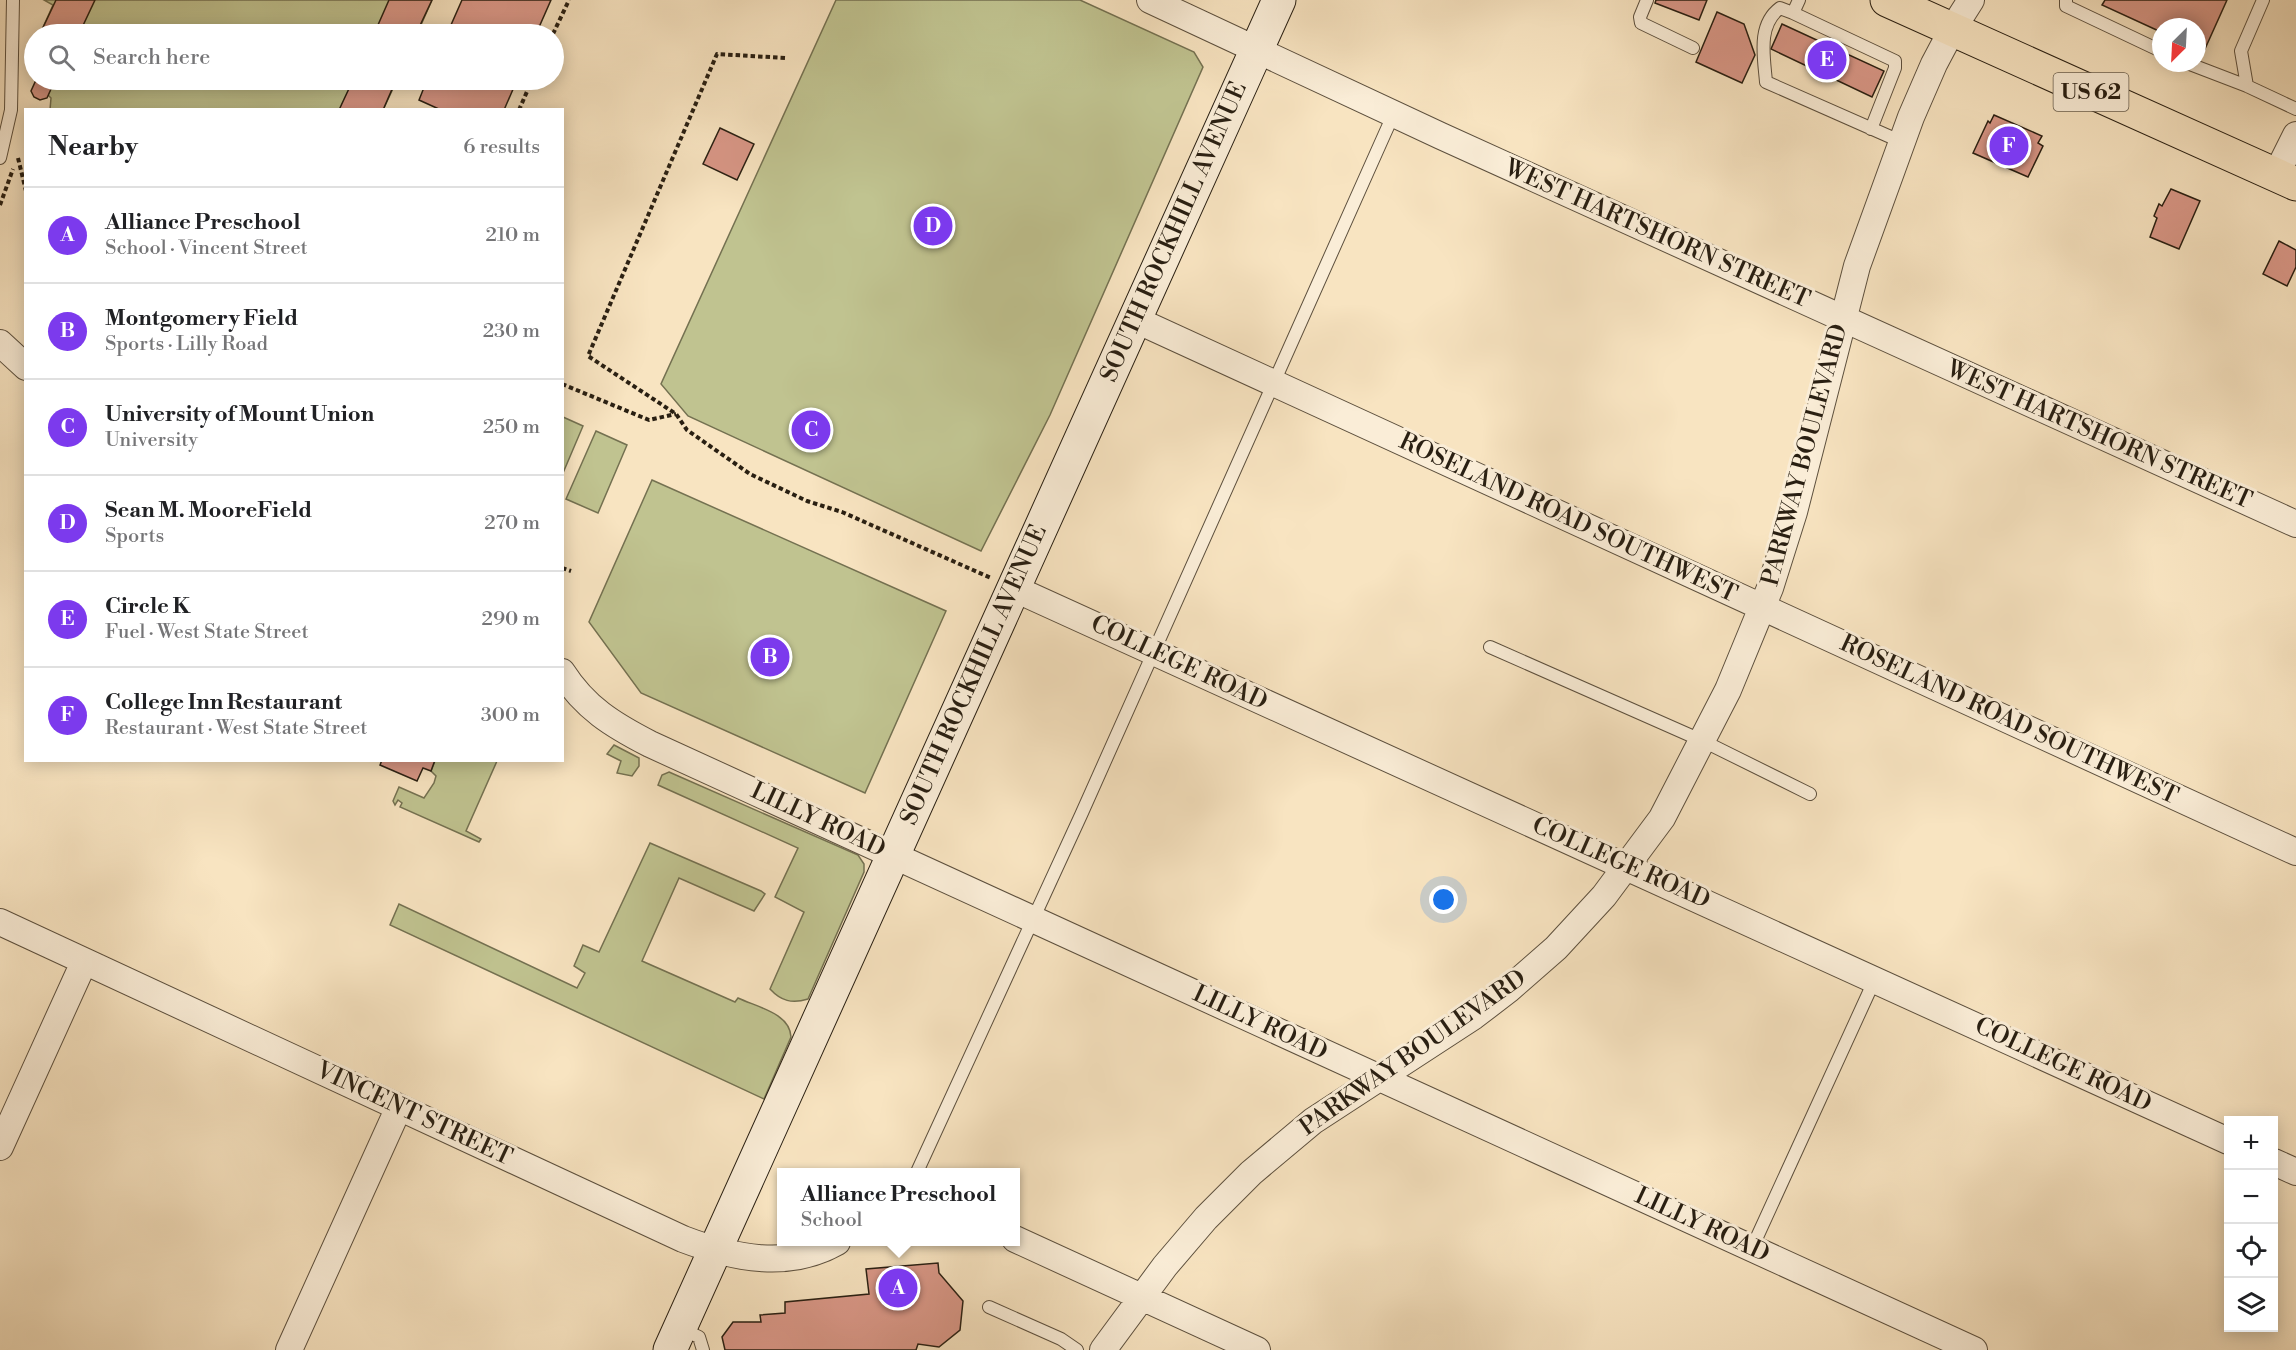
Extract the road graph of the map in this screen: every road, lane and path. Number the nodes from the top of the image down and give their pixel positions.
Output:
1 (13, 0) edge
2 (568, 0) edge
3 (1150, 0) edge
4 (1279, 0) edge
5 (1647, 0) edge
6 (1798, 0) edge
7 (1887, 0) edge
8 (1971, 0) edge
9 (2066, 0) edge
10 (2263, 0) edge
11 (1793, 13) junction
12 (557, 24) edge
13 (1952, 30) junction
14 (2152, 47) edge
15 (1693, 48) dead end
16 (1257, 49) junction
17 (785, 58) dead end
18 (2206, 70) edge
19 (2247, 86) junction
20 (528, 90) edge
21 (520, 108) edge
22 (2296, 109) edge
23 (1394, 113) junction
24 (1871, 129) junction
25 (2296, 135) edge
26 (1902, 142) junction
27 (18, 157) dead end
28 (0, 158) edge
29 (2286, 180) edge
30 (24, 182) edge
31 (1842, 318) junction
32 (1134, 319) junction
33 (0, 343) edge
34 (24, 365) edge
35 (1275, 383) junction
36 (564, 385) edge
37 (676, 414) junction
38 (2296, 524) edge
39 (564, 569) edge
40 (570, 572) dead end
41 (1013, 588) junction
42 (1763, 606) junction
43 (1490, 647) dead end
44 (1153, 651) junction
45 (564, 675) edge
46 (1702, 741) junction
47 (1810, 794) dead end
48 (2296, 852) edge
49 (893, 855) junction
50 (1627, 866) junction
51 (1032, 918) junction
52 (0, 922) edge
53 (84, 962) junction
54 (1875, 979) junction
55 (1381, 1078) junction
56 (399, 1107) junction
57 (2224, 1139) edge
58 (0, 1148) edge
59 (2278, 1164) edge
60 (919, 1168) edge
61 (2296, 1172) edge
62 (1020, 1241) edge
63 (827, 1246) edge
64 (1752, 1248) junction
65 (714, 1250) junction
66 (1140, 1297) junction
67 (989, 1306) dead end
68 (674, 1339) edge
69 (289, 1350) edge
70 (703, 1350) edge
71 (1077, 1350) edge
72 (1103, 1350) edge
73 (1257, 1350) edge
74 (1974, 1350) edge

1 - 28 lane
2 - 12 path
3 - 16 street, WEST HARTSHORN STREET
4 - 16 street, SOUTH ROCKHILL AVENUE
5 - 15 lane
6 - 11 lane
7 - 13 highway, US 62
8 - 13 street, PARKWAY BOULEVARD
9 - 14 lane
10 - 19 lane
11 - 24 lane
11 - 24 lane
13 - 26 street, PARKWAY BOULEVARD
13 - 29 highway, US 62
16 - 23 street, WEST HARTSHORN STREET
16 - 32 street, SOUTH ROCKHILL AVENUE
17 - 37 path
18 - 19 lane
19 - 22 lane
20 - 21 path
23 - 31 street, WEST HARTSHORN STREET
23 - 35 lane
24 - 26 lane
25 - 29 street
26 - 31 street, PARKWAY BOULEVARD
27 - 30 path
31 - 38 street, WEST HARTSHORN STREET
31 - 42 street, PARKWAY BOULEVARD
32 - 35 street, ROSELAND ROAD SOUTHWEST
32 - 41 street, SOUTH ROCKHILL AVENUE
33 - 34 street
35 - 42 street, ROSELAND ROAD SOUTHWEST
35 - 44 lane
36 - 37 path
37 - 41 path
39 - 40 path
41 - 44 street, COLLEGE ROAD
41 - 49 street, SOUTH ROCKHILL AVENUE
42 - 46 street, PARKWAY BOULEVARD
42 - 48 street, ROSELAND ROAD SOUTHWEST
43 - 46 lane
44 - 50 street, COLLEGE ROAD
44 - 51 lane
45 - 49 street, LILLY ROAD
46 - 47 lane
46 - 50 street, PARKWAY BOULEVARD
49 - 51 street, LILLY ROAD
49 - 65 street, SOUTH ROCKHILL AVENUE
50 - 54 street, COLLEGE ROAD
50 - 55 street, PARKWAY BOULEVARD
51 - 55 street, LILLY ROAD
51 - 60 lane
52 - 53 street, VINCENT STREET
53 - 56 street, VINCENT STREET
53 - 58 street
54 - 57 street, COLLEGE ROAD
54 - 64 lane
55 - 64 street, LILLY ROAD
55 - 66 street, PARKWAY BOULEVARD
56 - 65 street, VINCENT STREET
56 - 69 street
59 - 61 street
62 - 66 street
63 - 65 street, VINCENT STREET
64 - 74 street, LILLY ROAD
65 - 68 street, SOUTH ROCKHILL AVENUE
66 - 72 street, PARKWAY BOULEVARD
66 - 73 street
67 - 71 lane
68 - 70 lane

